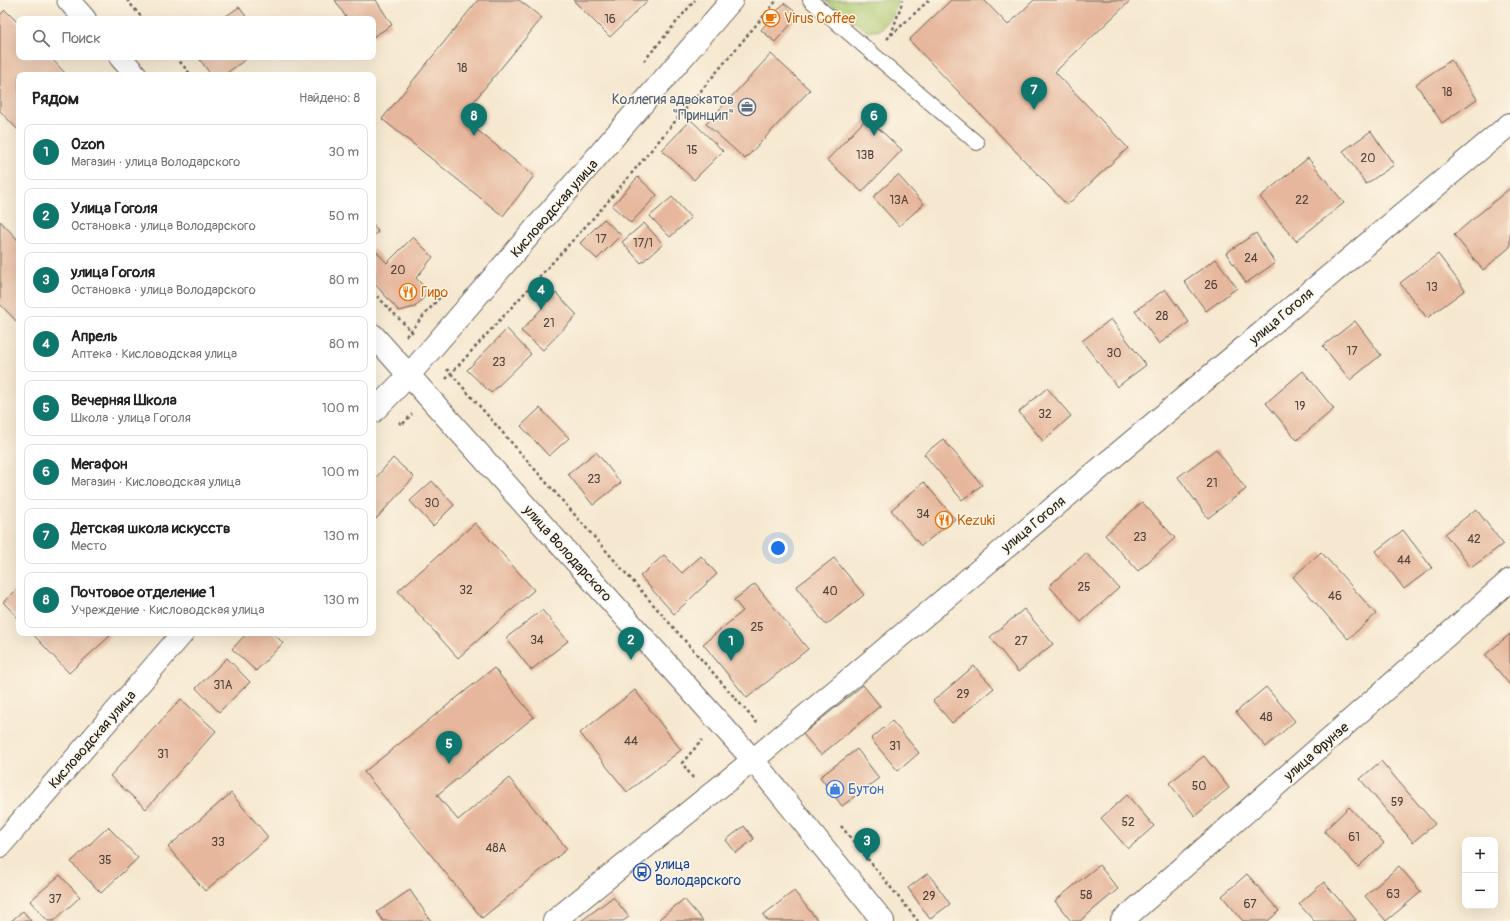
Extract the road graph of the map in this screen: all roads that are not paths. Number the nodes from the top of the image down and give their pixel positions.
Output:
1 (68, 0) edge
2 (732, 0) edge
3 (810, 0) edge
4 (82, 16) edge
5 (123, 60) edge
6 (133, 72) edge
7 (1510, 124) edge
8 (977, 143) dead end
9 (376, 338) edge
10 (409, 375) junction
11 (376, 409) edge
12 (1510, 580) edge
13 (180, 636) edge
14 (753, 760) junction
15 (0, 846) edge
16 (554, 921) edge
17 (883, 921) edge
18 (1122, 921) edge

1 - 4 street
2 - 10 street, Кисловодская улица
3 - 8 lane
5 - 6 street
7 - 14 street, улица Гоголя
9 - 10 street, улица Володарского
10 - 11 street, Кисловодская улица
10 - 14 street, улица Володарского
12 - 18 street, улица Фрунзе
13 - 15 street, Кисловодская улица
14 - 16 street, улица Гоголя
14 - 17 street, улица Володарского

